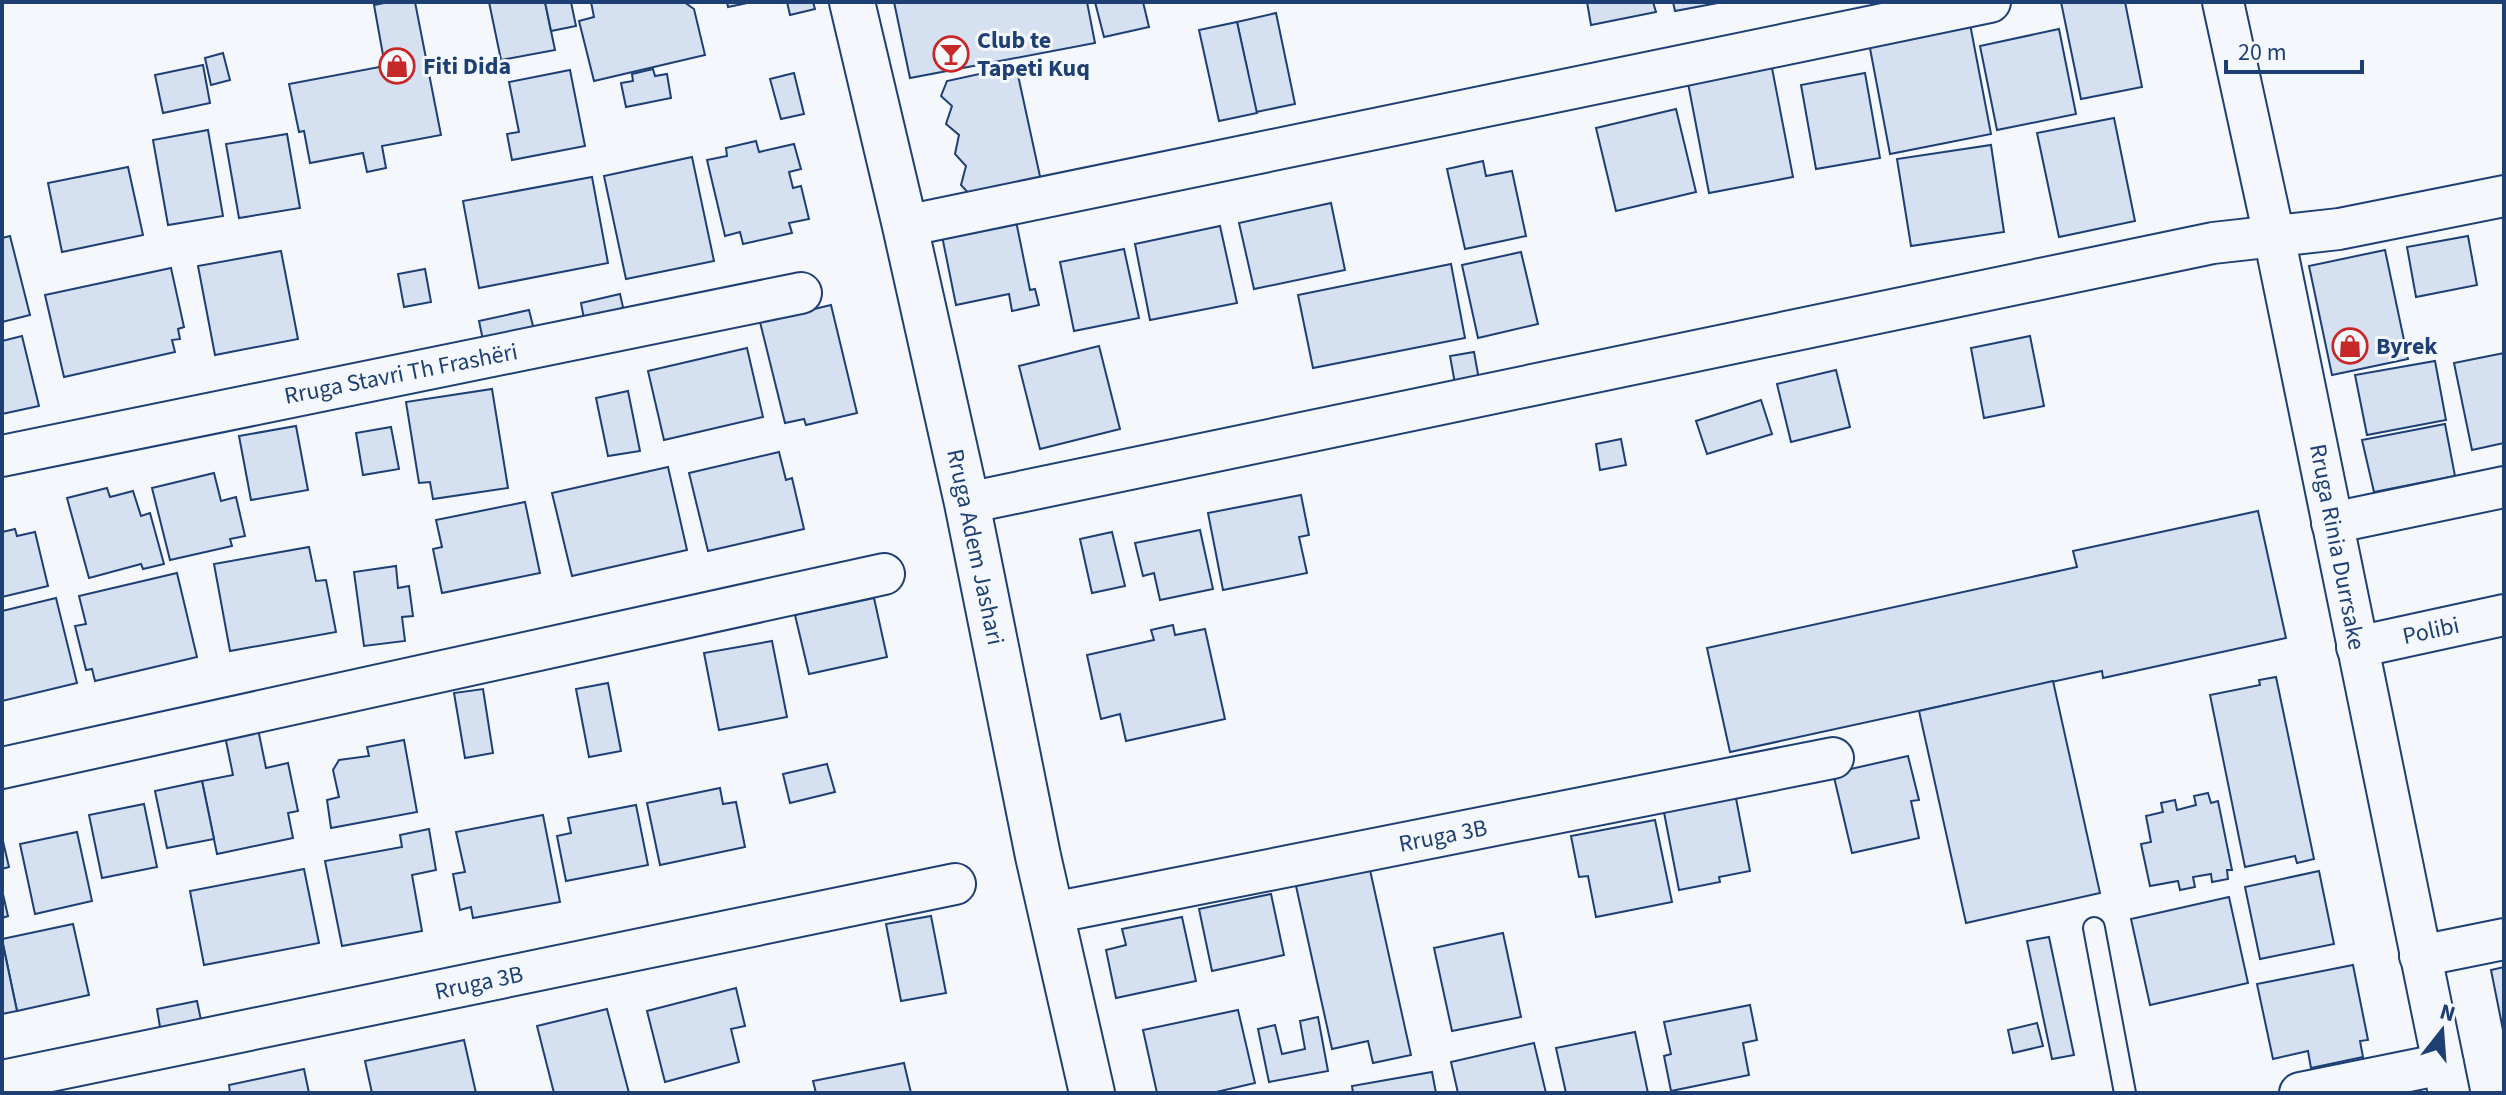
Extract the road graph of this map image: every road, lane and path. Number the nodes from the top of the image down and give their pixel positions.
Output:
1 (852, 2) edge
2 (1990, 2) edge
3 (2223, 2) edge
4 (2504, 196) edge
5 (905, 226) junction
6 (2274, 236) junction
7 (801, 293) dead end
8 (2, 456) edge
9 (2504, 487) edge
10 (967, 503) junction
11 (2332, 523) junction
12 (884, 574) dead end
13 (2504, 615) edge
14 (2357, 647) junction
15 (1833, 758) dead end
16 (2, 768) edge
17 (955, 884) dead end
18 (1052, 913) junction
19 (2094, 928) dead end
20 (2504, 939) edge
21 (2420, 956) junction
22 (2446, 1078) edge
23 (2, 1081) edge
24 (1092, 1093) edge
25 (2125, 1093) edge
26 (2300, 1093) edge

1 - 5 street, Rruga Adem Jashari
2 - 5 street
3 - 6 street, Rruga Rinia Durrsake
4 - 6 street
5 - 10 street, Rruga Adem Jashari
6 - 10 street
6 - 11 street, Rruga Rinia Durrsake
7 - 8 street, Rruga Stavri Th Frashëri
9 - 11 street
10 - 18 street, Rruga Adem Jashari
11 - 14 street, Rruga Rinia Durrsake
12 - 16 street
13 - 14 street, Polibi
14 - 21 street, Rruga Rinia Durrsake
15 - 18 street, Rruga 3B
17 - 23 street, Rruga 3B
18 - 24 street, Rruga Adem Jashari
19 - 25 lane
20 - 21 street
21 - 22 street, Rruga Rinia Durrsake
22 - 26 street

